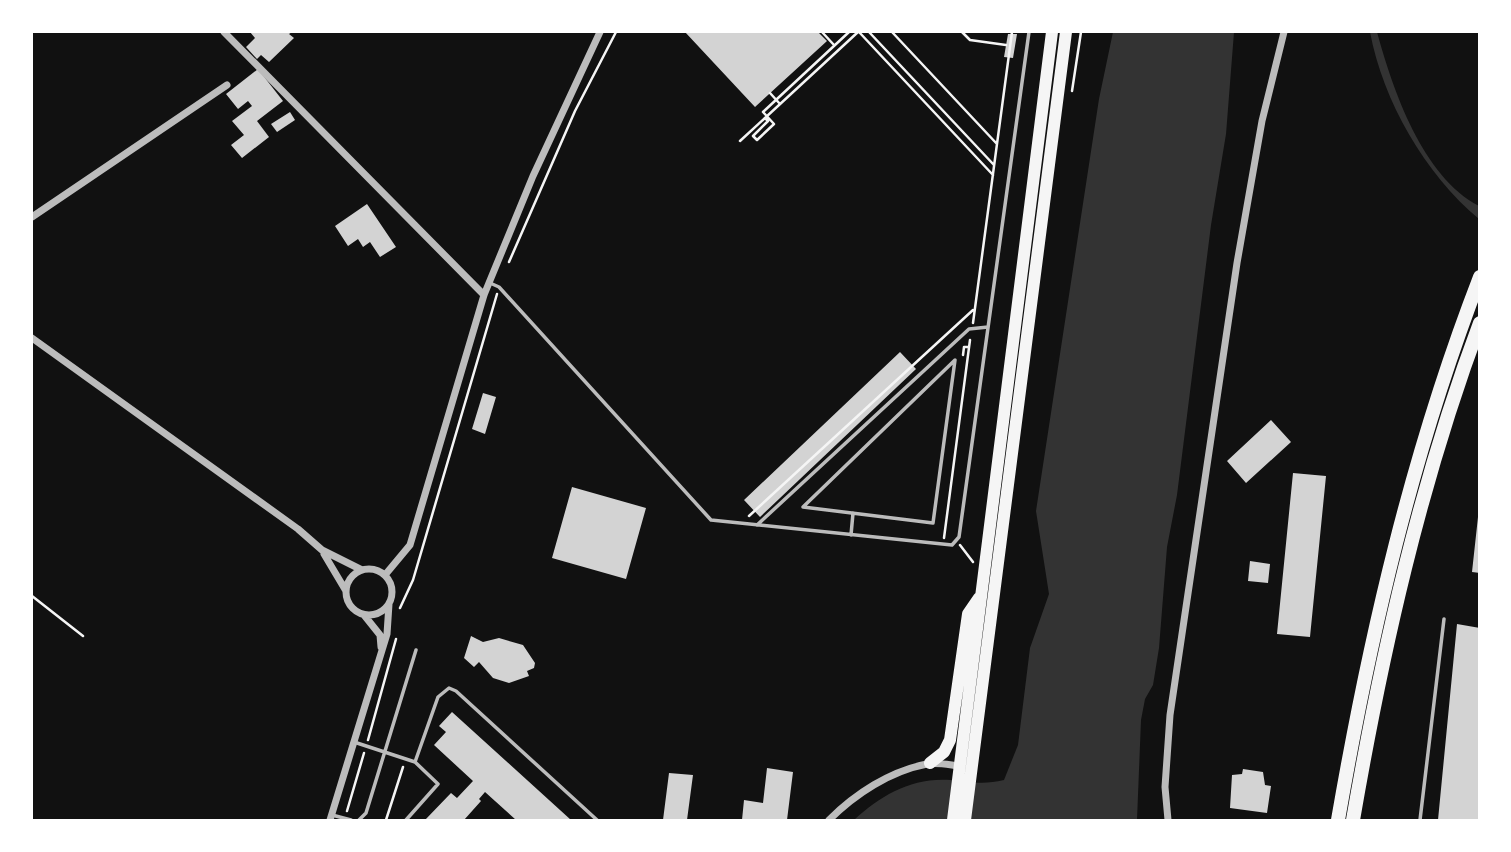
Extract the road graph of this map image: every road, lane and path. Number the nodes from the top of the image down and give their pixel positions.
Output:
1 (224, 32) edge
2 (600, 32) edge
3 (616, 32) edge
4 (822, 32) edge
5 (849, 32) edge
6 (869, 32) edge
7 (892, 32) edge
8 (962, 32) edge
9 (1012, 32) edge
10 (1029, 32) edge
11 (1052, 32) edge
12 (1066, 32) edge
13 (1284, 32) edge
14 (860, 33) edge
15 (834, 45) junction
16 (1006, 45) dead end
17 (227, 85) dead end
18 (770, 93) dead end
19 (780, 104) junction
20 (765, 118) junction
21 (740, 141) dead end
22 (997, 144) junction
23 (994, 165) junction
24 (993, 175) junction
25 (32, 217) edge
26 (510, 262) dead end
27 (1479, 277) edge
28 (489, 282) junction
29 (499, 287) junction
30 (484, 295) junction
31 (975, 308) junction
32 (973, 318) dead end
33 (1479, 323) edge
34 (988, 327) junction
35 (971, 337) dead end
36 (32, 338) edge
37 (969, 347) junction
38 (962, 357) dead end
39 (754, 511) dead end
40 (853, 513) junction
41 (757, 525) junction
42 (851, 535) junction
43 (956, 541) junction
44 (943, 544) junction
45 (322, 551) junction
46 (362, 570) junction
47 (385, 575) junction
48 (971, 575) dead end
49 (346, 591) junction
50 (981, 595) junction
51 (32, 596) edge
52 (389, 604) junction
53 (363, 614) junction
54 (398, 616) dead end
55 (1444, 619) dead end
56 (396, 635) dead end
57 (83, 636) dead end
58 (416, 650) dead end
59 (381, 651) junction
60 (354, 741) junction
61 (366, 746) junction
62 (384, 752) junction
63 (415, 762) junction
64 (930, 763) junction
65 (963, 770) junction
66 (331, 818) edge
67 (345, 819) edge
68 (351, 821) edge
69 (359, 821) edge
70 (386, 821) edge
71 (406, 821) edge
72 (597, 821) edge
73 (830, 821) edge
74 (953, 821) edge
75 (965, 821) edge
76 (1168, 821) edge
77 (1338, 821) edge
78 (1353, 821) edge
79 (1420, 821) edge

1 - 30 street
2 - 28 street
3 - 26 path
4 - 15 path
5 - 15 path
6 - 23 path
7 - 22 path
8 - 16 path
9 - 22 path
10 - 34 lane
11 - 50 highway
12 - 65 highway
13 - 76 street
14 - 19 path
14 - 24 path
15 - 20 path
17 - 25 street
18 - 19 path
19 - 20 path
20 - 21 path
22 - 23 path
23 - 24 path
24 - 31 path
27 - 77 highway
28 - 29 lane
28 - 30 street
29 - 41 lane
29 - 54 path
30 - 47 street
31 - 32 path
31 - 39 path
33 - 78 highway
34 - 41 lane
34 - 43 lane
35 - 37 path
36 - 45 street
37 - 38 path
37 - 44 path
40 - 40 lane
40 - 42 lane
41 - 42 lane
42 - 44 lane
43 - 44 lane
43 - 48 path
45 - 46 street
45 - 49 street
46 - 47 street
46 - 49 street
47 - 52 street
49 - 53 street
50 - 64 highway
50 - 65 highway
51 - 57 path
52 - 53 street
52 - 59 street
53 - 59 street
55 - 79 lane
56 - 61 path
58 - 62 lane
59 - 60 street
60 - 61 lane
60 - 66 street
61 - 62 lane
61 - 67 path
62 - 63 lane
62 - 69 lane
63 - 70 path
63 - 71 lane
63 - 72 lane
64 - 65 street
64 - 73 street
65 - 74 highway
65 - 75 highway
66 - 67 lane
67 - 68 lane

